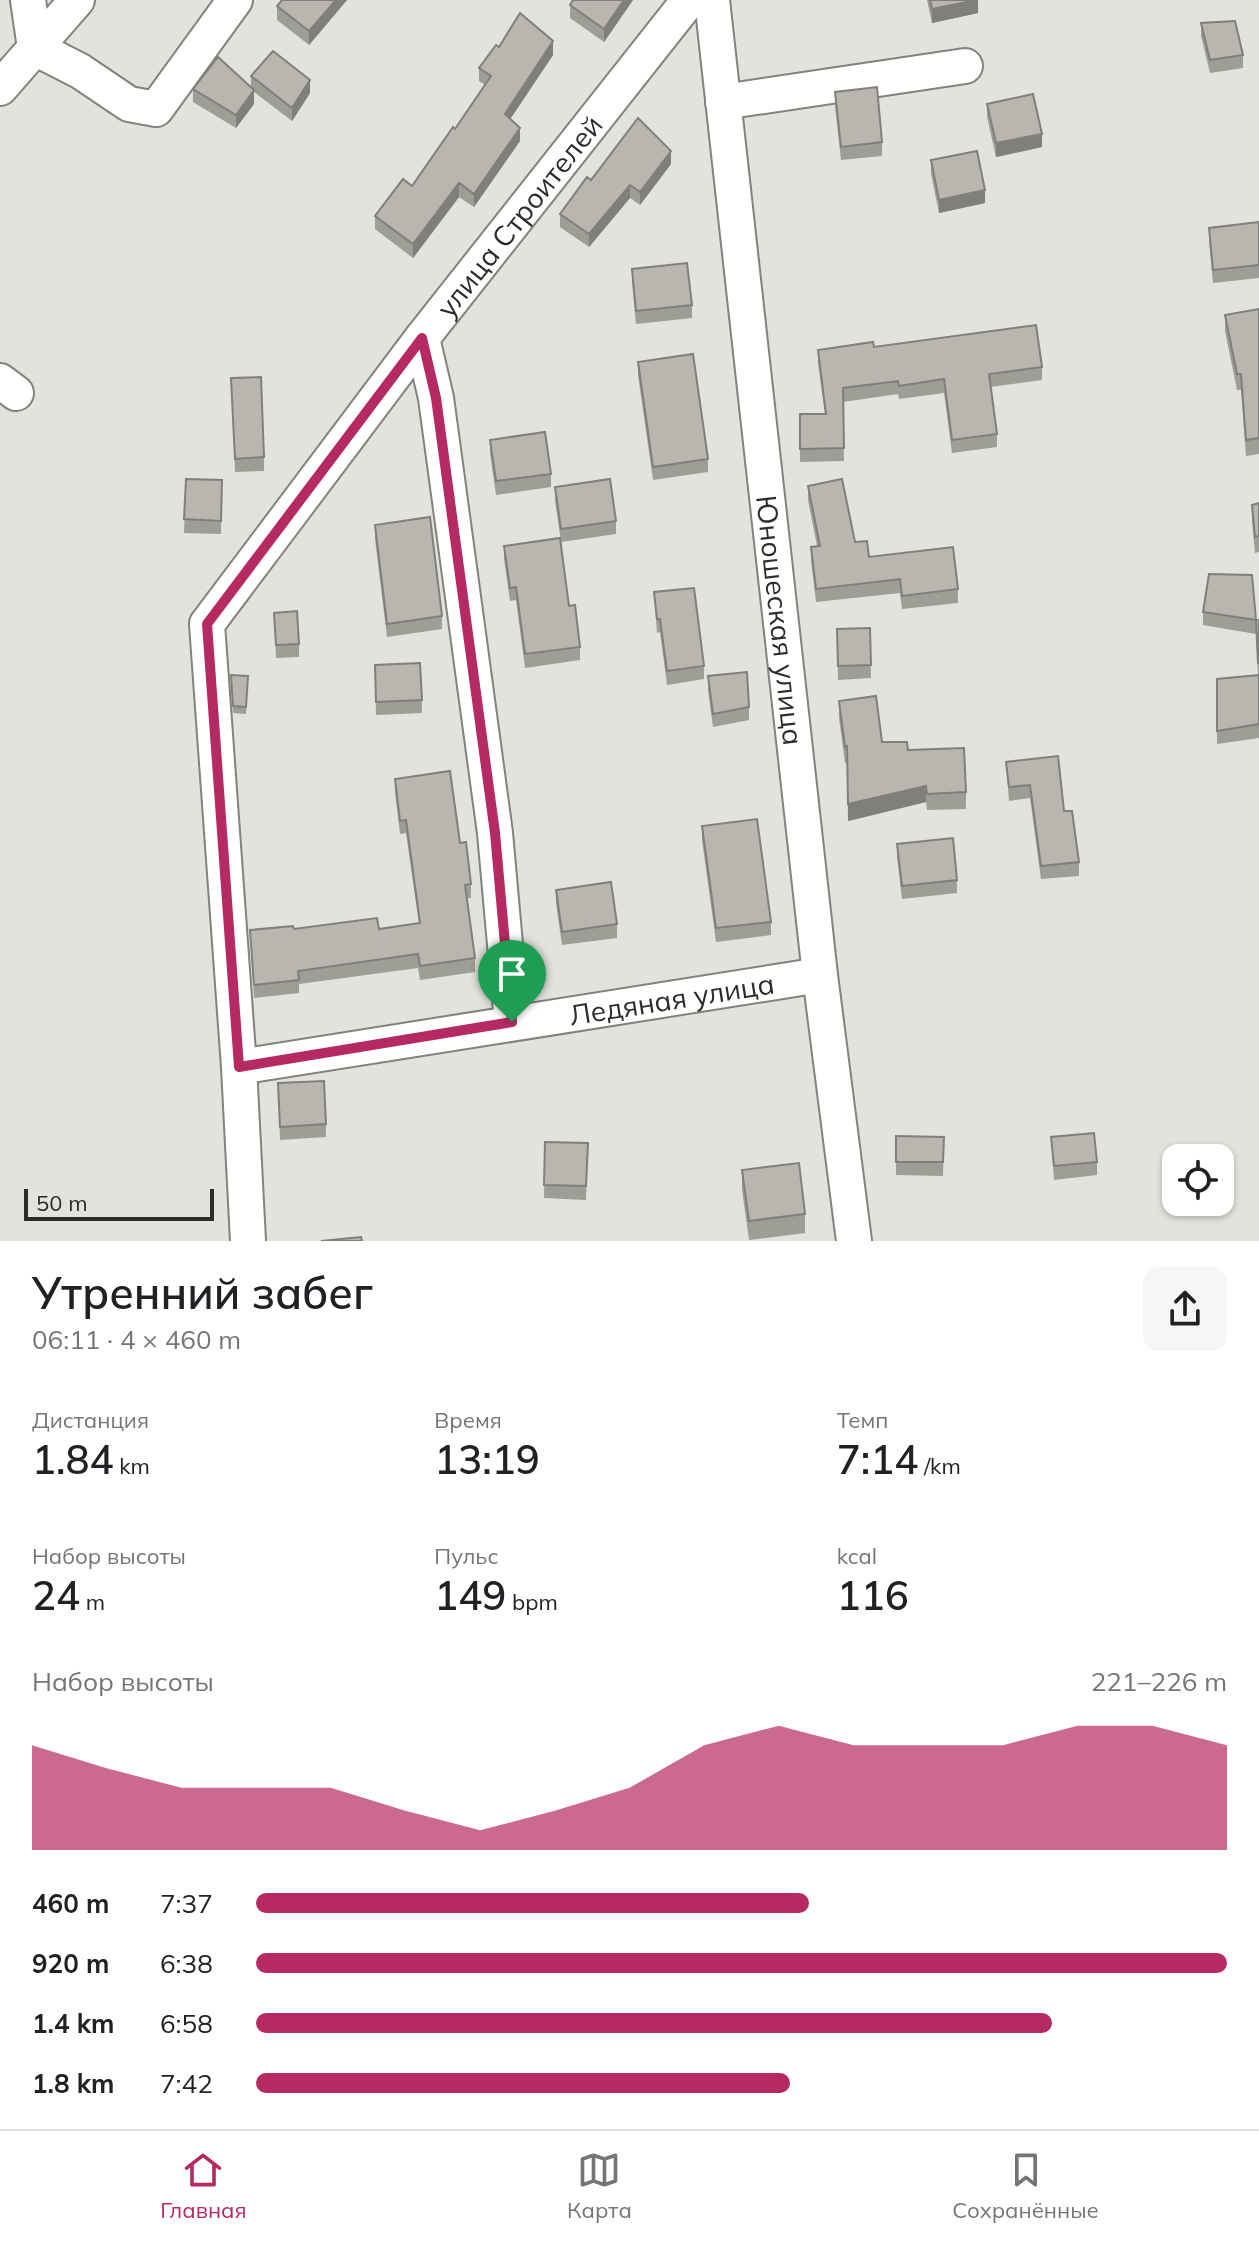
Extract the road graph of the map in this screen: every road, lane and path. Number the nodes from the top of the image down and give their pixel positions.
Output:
1 (28, 0) edge
2 (77, 0) edge
3 (235, 0) edge
4 (689, 0) edge
5 (712, 0) edge
6 (35, 48) junction
7 (965, 66) dead end
8 (0, 88) edge
9 (723, 102) junction
10 (422, 338) junction
11 (820, 975) junction
12 (512, 1022) junction
13 (239, 1067) junction
14 (248, 1241) edge
15 (854, 1241) edge

1 - 6 street
2 - 6 street
3 - 6 street
4 - 10 street, улица Строителей
5 - 9 street, Юношеская улица
6 - 8 street
7 - 9 street
9 - 11 street, Юношеская улица
10 - 12 street
10 - 13 street, улица Строителей
11 - 12 street, Ледяная улица
11 - 15 street, Юношеская улица
12 - 13 street, Ледяная улица
13 - 14 street

